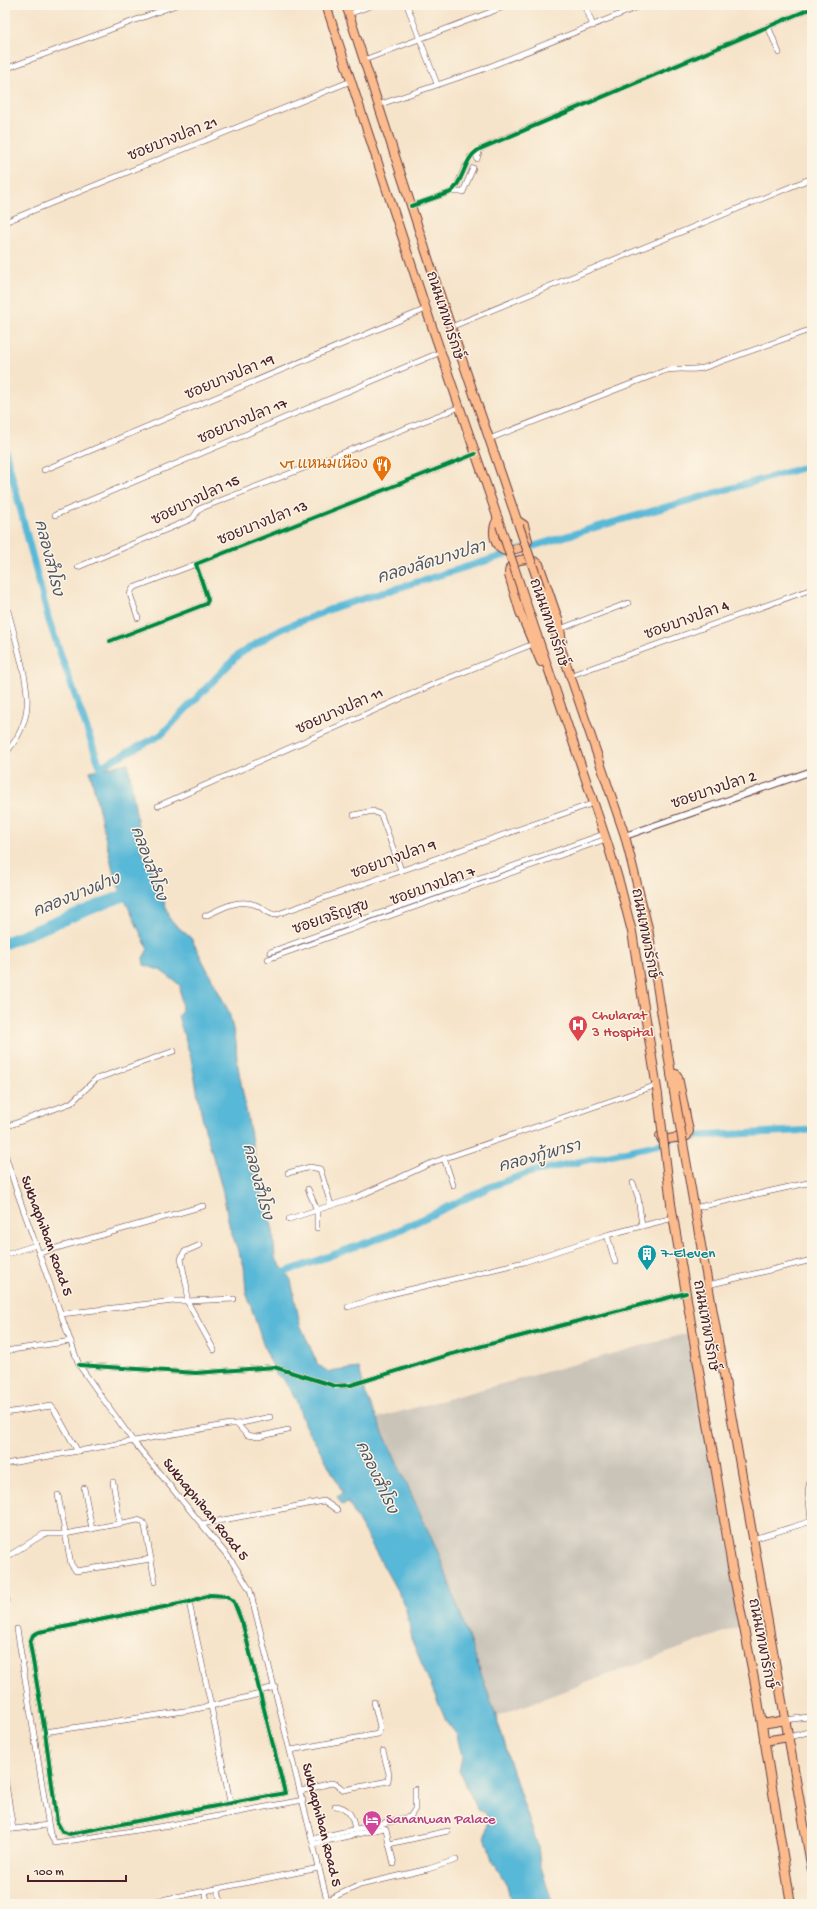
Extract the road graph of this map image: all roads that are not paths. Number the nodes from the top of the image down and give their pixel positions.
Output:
1 (176, 5) edge
2 (326, 5) edge
3 (346, 5) edge
4 (373, 5) edge
5 (407, 5) edge
6 (509, 5) edge
7 (585, 5) edge
8 (644, 5) edge
9 (812, 8) edge
10 (348, 14) junction
11 (593, 26) junction
12 (768, 26) junction
13 (419, 39) junction
14 (780, 53) dead end
15 (364, 60) junction
16 (5, 69) edge
17 (351, 81) junction
18 (437, 84) junction
19 (378, 105) junction
20 (480, 149) junction
21 (470, 157) dead end
22 (477, 159) dead end
23 (466, 165) dead end
24 (473, 168) dead end
25 (462, 173) junction
26 (470, 176) junction
27 (812, 178) edge
28 (451, 192) junction
29 (411, 206) junction
30 (5, 222) edge
31 (426, 308) junction
32 (451, 327) junction
33 (812, 329) edge
34 (441, 352) junction
35 (460, 407) junction
36 (489, 439) junction
37 (475, 454) junction
38 (44, 470) dead end
39 (55, 515) dead end
40 (499, 522) junction
41 (518, 523) junction
42 (196, 564) junction
43 (78, 566) dead end
44 (812, 589) edge
45 (5, 600) edge
46 (628, 603) dead end
47 (138, 618) dead end
48 (560, 629) junction
49 (110, 642) dead end
50 (533, 644) junction
51 (568, 674) junction
52 (553, 684) junction
53 (5, 754) edge
54 (812, 771) edge
55 (594, 803) junction
56 (158, 806) dead end
57 (354, 815) dead end
58 (605, 836) junction
59 (625, 836) junction
60 (401, 870) junction
61 (205, 916) dead end
62 (270, 952) dead end
63 (268, 959) dead end
64 (174, 1051) dead end
65 (671, 1075) junction
66 (657, 1089) junction
67 (5, 1127) edge
68 (5, 1154) edge
69 (444, 1158) junction
70 (288, 1173) dead end
71 (812, 1182) edge
72 (632, 1183) dead end
73 (453, 1185) dead end
74 (308, 1189) dead end
75 (330, 1205) junction
76 (203, 1206) dead end
77 (694, 1208) junction
78 (317, 1210) junction
79 (673, 1218) junction
80 (289, 1219) dead end
81 (642, 1226) junction
82 (318, 1228) dead end
83 (607, 1235) junction
84 (36, 1245) junction
85 (200, 1245) dead end
86 (39, 1253) junction
87 (5, 1255) edge
88 (812, 1260) edge
89 (615, 1262) dead end
90 (708, 1285) junction
91 (686, 1293) junction
92 (234, 1299) dead end
93 (187, 1301) junction
94 (348, 1307) dead end
95 (61, 1314) junction
96 (71, 1341) junction
97 (214, 1350) dead end
98 (5, 1351) edge
99 (80, 1365) junction
100 (5, 1413) edge
101 (270, 1417) dead end
102 (237, 1424) junction
103 (288, 1430) dead end
104 (133, 1440) junction
105 (77, 1450) junction
106 (5, 1464) edge
107 (812, 1473) edge
108 (113, 1482) dead end
109 (84, 1488) dead end
110 (58, 1495) dead end
111 (337, 1510) dead end
112 (812, 1521) edge
113 (120, 1524) junction
114 (202, 1524) junction
115 (92, 1529) junction
116 (65, 1534) junction
117 (753, 1539) junction
118 (5, 1558) edge
119 (151, 1559) junction
120 (156, 1582) dead end
121 (189, 1602) junction
122 (17, 1629) dead end
123 (275, 1687) junction
124 (260, 1692) junction
125 (374, 1702) dead end
126 (210, 1706) junction
127 (812, 1719) edge
128 (786, 1720) junction
129 (762, 1724) junction
130 (812, 1729) edge
131 (45, 1732) junction
132 (789, 1737) junction
133 (764, 1741) junction
134 (291, 1750) junction
135 (383, 1750) dead end
136 (5, 1778) edge
137 (415, 1789) dead end
138 (301, 1791) junction
139 (303, 1800) junction
140 (230, 1802) junction
141 (335, 1806) dead end
142 (48, 1825) junction
143 (13, 1829) junction
144 (5, 1830) edge
145 (355, 1830) junction
146 (448, 1831) dead end
147 (312, 1841) junction
148 (390, 1844) junction
149 (456, 1860) dead end
150 (394, 1864) dead end
151 (319, 1868) junction
152 (812, 1870) edge
153 (218, 1889) junction
154 (205, 1892) junction
155 (179, 1897) junction
156 (328, 1902) edge
157 (142, 1904) edge
158 (181, 1904) edge
159 (208, 1904) edge
160 (221, 1904) edge
161 (791, 1904) edge

1 - 16 street
2 - 17 main road, ถนนเทพารักษ์
3 - 10 main road, ถนนเทพารักษ์
4 - 10 street
5 - 13 street
6 - 13 street
7 - 11 street
8 - 11 street
9 - 12 street
10 - 15 main road, ถนนเทพารักษ์
11 - 18 street
12 - 14 street
12 - 20 street
13 - 15 street
13 - 18 street
15 - 19 main road, ถนนเทพารักษ์
17 - 30 street, ซอยบางปลา 21
17 - 31 main road, ถนนเทพารักษ์
18 - 19 street
19 - 29 main road, ถนนเทพารักษ์
20 - 21 street
20 - 22 street
23 - 25 street
24 - 26 street
25 - 26 street
25 - 28 street
26 - 28 street
27 - 32 street
28 - 29 street
29 - 32 main road, ถนนเทพารักษ์
31 - 34 main road, ถนนเทพารักษ์
31 - 38 street, ซอยบางปลา 19
32 - 36 main road, ถนนเทพารักษ์
33 - 36 street
34 - 35 main road, ถนนเทพารักษ์
34 - 39 street, ซอยบางปลา 17
35 - 37 main road, ถนนเทพารักษ์
35 - 43 street, ซอยบางปลา 15
36 - 41 main road, ถนนเทพารักษ์
37 - 40 main road, ถนนเทพารักษ์
37 - 42 street, ซอยบางปลา 13
40 - 41 main road
40 - 52 main road, ถนนเทพารักษ์, bridge
41 - 51 main road, ถนนเทพารักษ์, bridge
42 - 47 street, ซอยบางปลา 13
42 - 49 street
44 - 51 street, ซอยบางปลา 4
45 - 53 street
46 - 48 street
48 - 50 main road
48 - 51 main road
50 - 52 main road
50 - 56 street, ซอยบางปลา 11
51 - 59 main road, ถนนเทพารักษ์
52 - 55 main road, ถนนเทพารักษ์
54 - 59 street, ซอยบางปลา 2
55 - 58 main road, ถนนเทพารักษ์
55 - 60 street, ซอยบางปลา 9
57 - 60 street
58 - 62 street, ซอยเจริญสุข
58 - 63 street, ซอยบางปลา 7
58 - 66 main road, ถนนเทพารักษ์
59 - 65 main road, ถนนเทพารักษ์
60 - 61 street, ซอยบางปลา 9
64 - 67 street
65 - 66 main road
65 - 77 main road, ถนนเทพารักษ์, bridge
66 - 69 street
66 - 79 main road, ถนนเทพารักษ์, bridge
68 - 84 street, Sukhaphiban Road 5
69 - 73 street
69 - 75 street
70 - 75 street
71 - 77 street
72 - 81 street
74 - 78 street
75 - 78 street
76 - 86 street
77 - 90 main road, ถนนเทพารักษ์
78 - 80 street
78 - 82 street
79 - 81 street
79 - 91 main road, ถนนเทพารักษ์
81 - 83 street
83 - 89 street
83 - 94 street
84 - 86 street, Sukhaphiban Road 5
84 - 87 street
85 - 93 street
86 - 95 street, Sukhaphiban Road 5
88 - 90 street
90 - 117 main road, ถนนเทพารักษ์
91 - 99 street
91 - 129 main road, ถนนเทพารักษ์
92 - 93 street
93 - 95 street
93 - 97 street
95 - 96 street, Sukhaphiban Road 5
96 - 98 street
96 - 99 street, Sukhaphiban Road 5
99 - 104 street, Sukhaphiban Road 5
100 - 105 street
101 - 102 street
102 - 103 street
102 - 104 street
104 - 105 street
104 - 114 street, Sukhaphiban Road 5
105 - 106 street
107 - 112 street
108 - 113 street
109 - 115 street
110 - 116 street
111 - 114 street
112 - 117 street
113 - 115 street
113 - 119 street
114 - 123 street, Sukhaphiban Road 5
115 - 116 street
116 - 118 street
116 - 119 street
117 - 128 main road, ถนนเทพารักษ์
119 - 120 street
121 - 124 street
121 - 126 street
121 - 131 street
122 - 142 street
123 - 124 street
123 - 134 street, Sukhaphiban Road 5
124 - 126 street
124 - 140 street
125 - 134 street
126 - 131 street
126 - 140 street
127 - 128 street
128 - 129 main road
128 - 132 main road, ถนนเทพารักษ์
129 - 133 main road, ถนนเทพารักษ์
130 - 132 street
131 - 140 street
132 - 133 main road
132 - 152 main road, ถนนเทพารักษ์
133 - 161 main road, ถนนเทพารักษ์
134 - 138 street, Sukhaphiban Road 5
135 - 138 street
136 - 143 street
137 - 145 street
138 - 139 street, Sukhaphiban Road 5
139 - 142 street
139 - 147 street, Sukhaphiban Road 5
141 - 145 street
142 - 143 street
143 - 144 street
145 - 147 street
146 - 148 street
147 - 148 street
147 - 151 street, Sukhaphiban Road 5
148 - 150 street
149 - 156 street
151 - 153 street
151 - 156 street, Sukhaphiban Road 5
153 - 154 street
153 - 160 street
154 - 155 street
154 - 159 street
155 - 157 street
155 - 158 street

